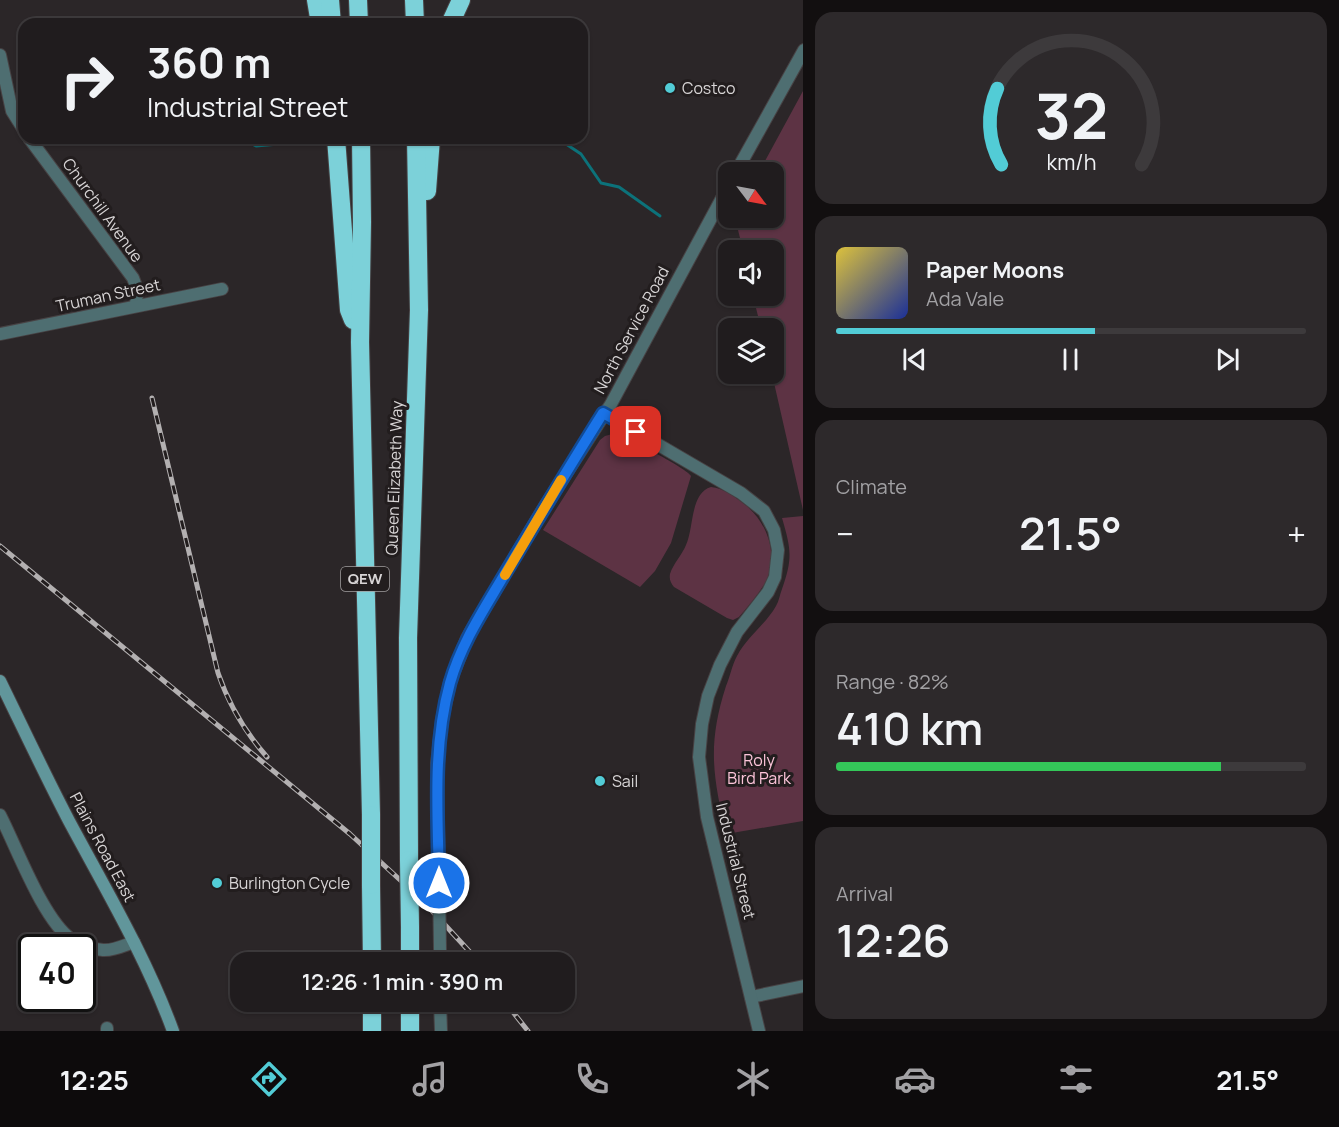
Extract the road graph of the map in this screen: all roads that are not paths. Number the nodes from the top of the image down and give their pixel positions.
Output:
1 (316, 0) edge
2 (330, 0) edge
3 (358, 0) edge
4 (414, 0) edge
5 (461, 0) edge
6 (319, 18) edge
7 (332, 18) edge
8 (359, 18) edge
9 (415, 18) edge
10 (453, 18) edge
11 (803, 52) edge
12 (0, 55) edge
13 (18, 120) edge
14 (33, 144) edge
15 (336, 144) edge
16 (361, 144) edge
17 (416, 144) edge
18 (431, 144) edge
19 (742, 162) edge
20 (718, 205) edge
21 (222, 289) dead end
22 (136, 306) junction
23 (419, 309) junction
24 (0, 334) edge
25 (360, 342) junction
26 (603, 413) junction
27 (0, 681) edge
28 (0, 815) edge
29 (134, 942) junction
30 (372, 952) edge
31 (410, 952) edge
32 (440, 952) edge
33 (803, 986) edge
34 (751, 997) junction
35 (372, 1012) edge
36 (410, 1012) edge
37 (440, 1012) edge
38 (173, 1031) edge
39 (372, 1031) edge
40 (410, 1031) edge
41 (441, 1031) edge
42 (759, 1031) edge

1 - 6 highway
2 - 7 highway
3 - 8 highway
4 - 9 highway
5 - 10 highway
11 - 19 street
12 - 13 street
14 - 22 street, Churchill Avenue
15 - 25 highway
16 - 25 highway, Queen Elizabeth Way / QEW
17 - 23 highway, Queen Elizabeth Way / QEW
18 - 23 highway
20 - 26 street, North Service Road
21 - 22 street, Truman Street
22 - 24 street, Truman Street
23 - 31 highway, Queen Elizabeth Way / QEW, bridge
25 - 30 highway, Queen Elizabeth Way / QEW, bridge
26 - 32 street, North Service Road, bridge
26 - 34 street, Industrial Street
27 - 29 main road, Plains Road East
28 - 29 street
29 - 38 main road, Plains Road East
33 - 34 street
34 - 42 street, Industrial Street
35 - 39 highway
36 - 40 highway
37 - 41 street

